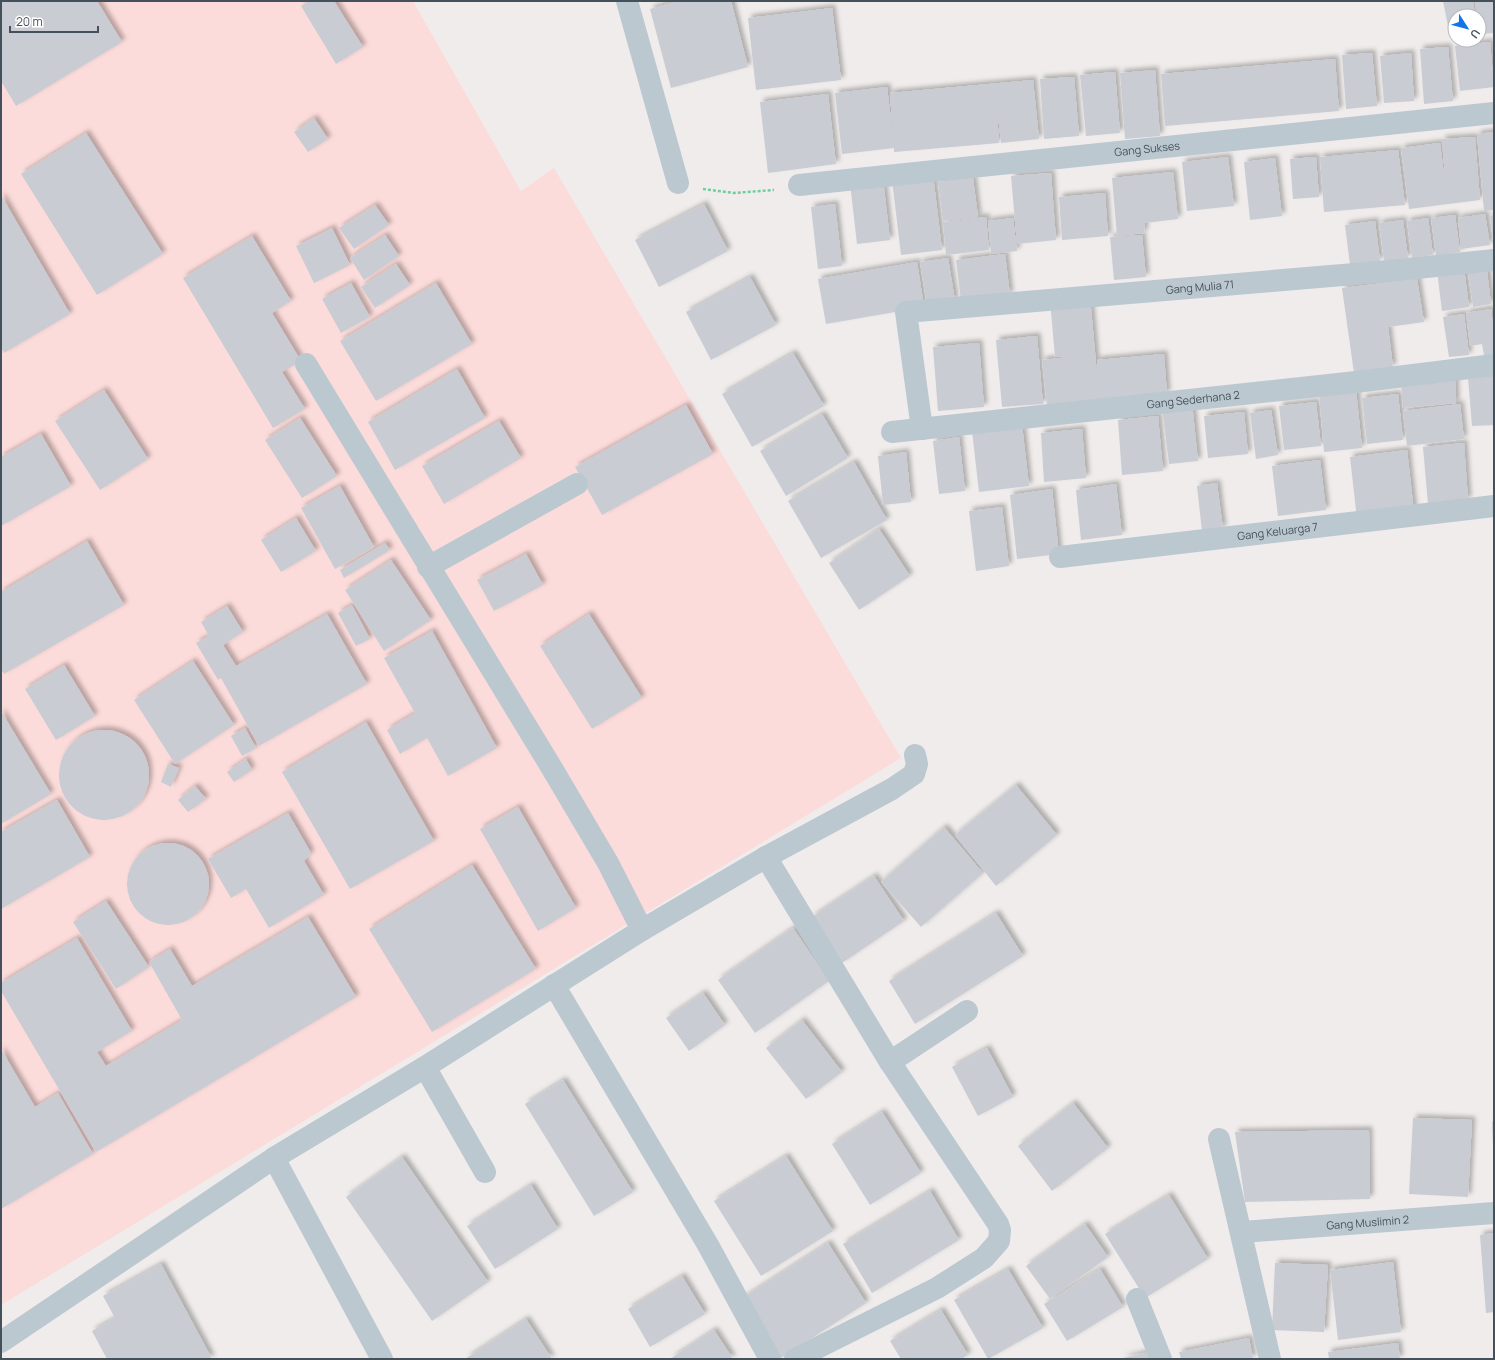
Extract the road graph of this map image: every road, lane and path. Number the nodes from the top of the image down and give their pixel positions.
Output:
1 (628, 1) edge
2 (1494, 114) edge
3 (678, 183) joint
4 (800, 185) joint
5 (1494, 260) edge
6 (306, 364) dead end
7 (1494, 365) edge
8 (922, 429) junction
9 (892, 432) dead end
10 (577, 484) dead end
11 (1494, 506) edge
12 (1060, 557) dead end
13 (428, 567) junction
14 (915, 755) dead end
15 (766, 857) junction
16 (642, 930) junction
17 (554, 985) junction
18 (967, 1011) dead end
19 (890, 1062) junction
20 (425, 1067) junction
21 (1219, 1139) dead end
22 (274, 1158) junction
23 (485, 1172) dead end
24 (1494, 1213) edge
25 (1242, 1232) junction
26 (1137, 1299) dead end
27 (1, 1342) edge
28 (382, 1359) edge
29 (770, 1359) edge
30 (795, 1359) edge
31 (1161, 1359) edge
32 (1270, 1359) edge

1 - 3 street
2 - 4 street, Gang Sukses
3 - 4 path
5 - 8 street, Gang Mulia 71
6 - 13 street
7 - 8 street, Gang Sederhana 2
8 - 9 street, Gang Sederhana 2
10 - 13 street
11 - 12 street, Gang Keluarga 7
13 - 16 street
14 - 15 street
15 - 16 street
15 - 19 street
16 - 17 street
17 - 20 street
17 - 29 street
18 - 19 street
19 - 30 street
20 - 22 street
20 - 23 street
21 - 25 street
22 - 27 street
22 - 28 street
24 - 25 street, Gang Muslimin 2
25 - 32 street
26 - 31 street

